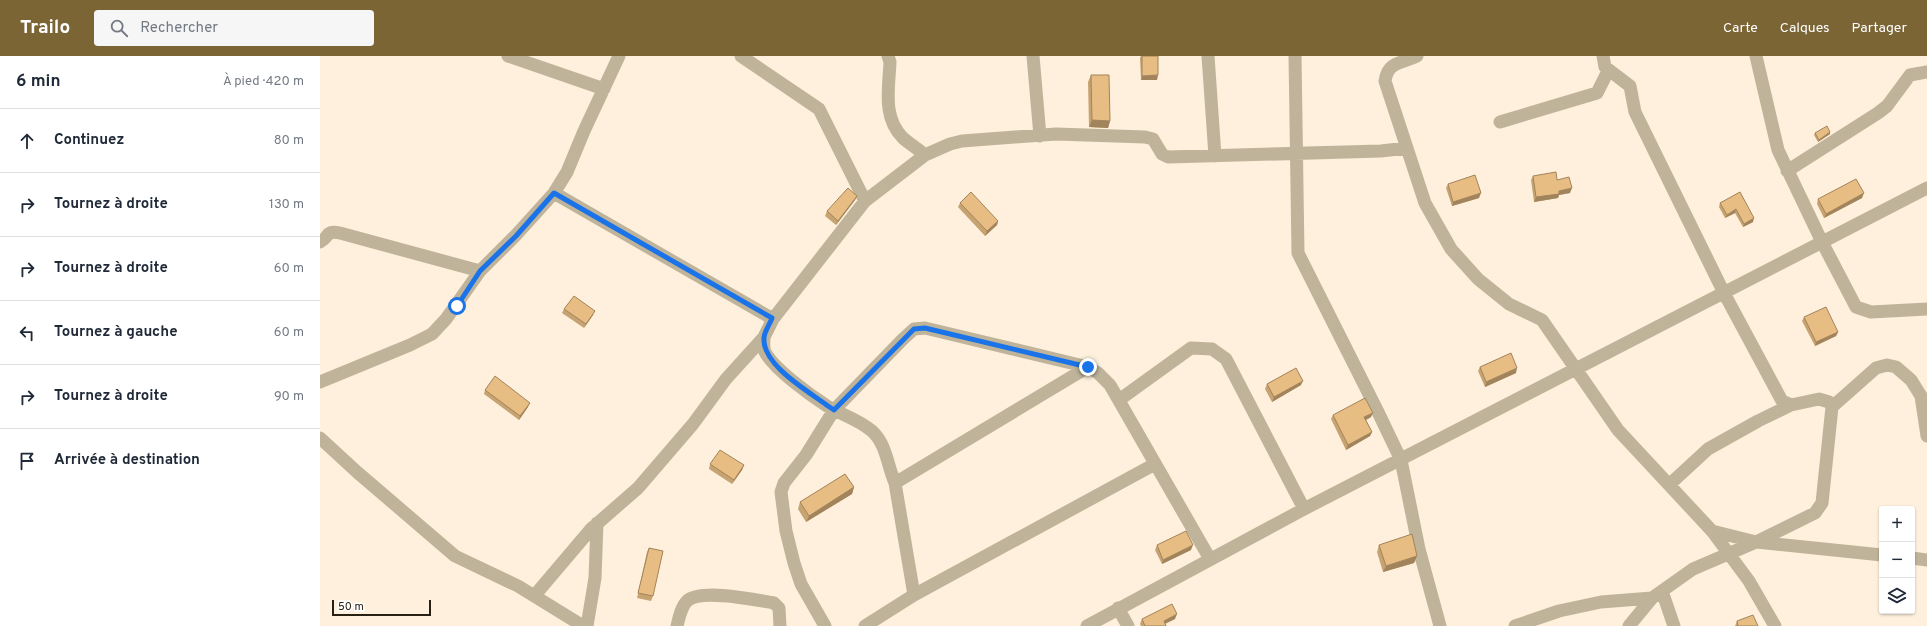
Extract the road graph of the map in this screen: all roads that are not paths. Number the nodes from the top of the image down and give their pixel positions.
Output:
1 (508, 56) edge
2 (619, 56) edge
3 (741, 56) edge
4 (888, 56) edge
5 (1033, 56) edge
6 (1208, 56) edge
7 (1295, 56) edge
8 (1417, 56) edge
9 (1603, 56) edge
10 (1756, 56) edge
11 (1608, 71) junction
12 (1927, 72) edge
13 (604, 89) junction
14 (1500, 122) dead end
15 (1040, 136) junction
16 (1407, 148) junction
17 (1297, 153) junction
18 (925, 155) junction
19 (1215, 156) junction
20 (1787, 170) junction
21 (1927, 188) edge
22 (554, 193) junction
23 (865, 201) junction
24 (320, 242) edge
25 (1822, 242) junction
26 (480, 271) junction
27 (1724, 293) junction
28 (1927, 309) edge
29 (772, 318) junction
30 (764, 337) junction
31 (1088, 367) junction
32 (1576, 368) junction
33 (320, 382) edge
34 (1119, 400) junction
35 (1791, 405) junction
36 (1832, 407) junction
37 (834, 410) junction
38 (1927, 436) edge
39 (320, 438) edge
40 (1401, 460) junction
41 (1155, 464) junction
42 (895, 483) junction
43 (1670, 484) junction
44 (1304, 509) junction
45 (597, 523) junction
46 (1712, 531) junction
47 (1756, 542) junction
48 (1728, 555) junction
49 (1879, 555) edge
50 (1915, 558) edge
51 (1210, 559) junction
52 (1927, 560) edge
53 (535, 595) junction
54 (914, 595) junction
55 (1657, 595) junction
56 (1118, 608) junction
57 (583, 626) edge
58 (587, 626) edge
59 (677, 626) edge
60 (780, 626) edge
61 (825, 626) edge
62 (865, 626) edge
63 (1087, 626) edge
64 (1128, 626) edge
65 (1440, 626) edge
66 (1514, 626) edge
67 (1629, 626) edge
68 (1674, 626) edge
69 (1775, 626) edge

1 - 13 street
2 - 13 street
3 - 23 street
4 - 18 street
5 - 15 street
6 - 19 street
7 - 17 street
8 - 16 street
9 - 11 street
10 - 20 street
11 - 14 street
11 - 27 street
12 - 20 street
13 - 22 street
15 - 18 street
15 - 19 street
16 - 17 street
16 - 32 street
17 - 19 street
17 - 40 street
18 - 23 street
20 - 25 street
21 - 25 street
22 - 26 street
22 - 29 street
23 - 29 street
24 - 26 street
25 - 27 street
25 - 28 street
26 - 33 street
27 - 32 street
27 - 35 street
29 - 30 street
30 - 37 street
30 - 45 street
31 - 34 street
31 - 37 street
31 - 42 street
32 - 40 street
32 - 43 street
34 - 41 street
34 - 44 street
35 - 36 street
35 - 43 street
36 - 38 street
36 - 47 street
37 - 42 street
37 - 61 street
39 - 53 street
40 - 44 street
40 - 65 street
41 - 51 street
41 - 54 street
42 - 54 street
43 - 46 street
44 - 51 street
45 - 53 street
45 - 58 street
46 - 47 street
46 - 48 street
47 - 48 street
47 - 49 street
48 - 55 street
48 - 69 street
50 - 52 street
51 - 56 street
53 - 57 street
54 - 62 street
55 - 66 street
55 - 67 street
55 - 68 street
56 - 63 street
56 - 64 street
59 - 60 street

